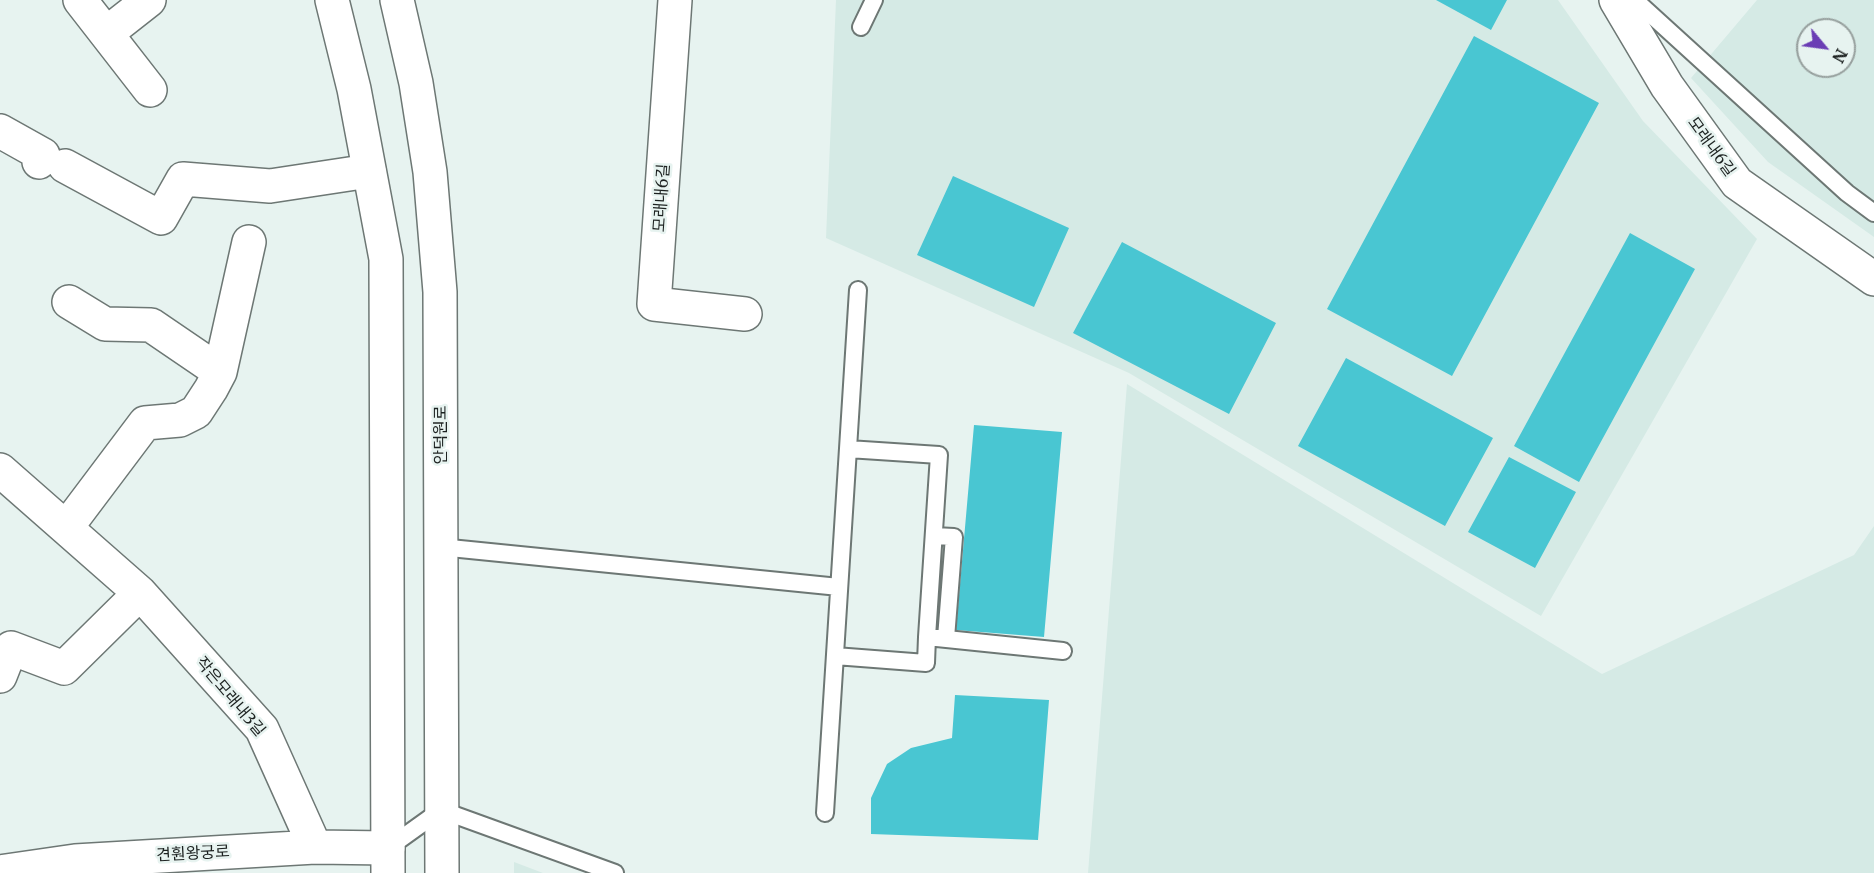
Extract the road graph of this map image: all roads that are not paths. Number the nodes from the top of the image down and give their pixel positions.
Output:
1 (80, 0) edge
2 (149, 0) edge
3 (332, 0) edge
4 (397, 0) edge
5 (675, 0) edge
6 (874, 0) edge
7 (1616, 0) edge
8 (1635, 0) edge
9 (861, 27) dead end
10 (107, 33) junction
11 (150, 90) dead end
12 (0, 131) edge
13 (369, 171) junction
14 (1874, 213) edge
15 (249, 242) dead end
16 (1874, 279) edge
17 (858, 290) dead end
18 (69, 302) dead end
19 (745, 314) dead end
20 (220, 372) junction
21 (848, 449) junction
22 (0, 470) edge
23 (66, 528) junction
24 (934, 536) junction
25 (440, 547) junction
26 (839, 587) junction
27 (140, 593) junction
28 (927, 637) junction
29 (946, 638) junction
30 (1063, 651) dead end
31 (835, 657) junction
32 (2, 666) edge
33 (441, 810) junction
34 (825, 813) dead end
35 (315, 847) junction
36 (388, 860) edge
37 (166, 864) edge
38 (73, 867) edge
39 (2, 872) edge
40 (442, 873) edge
41 (615, 873) edge

1 - 10 street
2 - 10 street
3 - 13 street
4 - 25 street, 안덕원로
5 - 19 street, 모래내6길
6 - 9 lane
7 - 16 street, 모래내6길
8 - 14 lane
10 - 11 street
12 - 13 street
13 - 36 street
15 - 20 street
17 - 21 lane
18 - 20 street
20 - 23 street
21 - 24 lane
21 - 26 lane
22 - 23 street, 작은모래내3길
23 - 27 street, 작은모래내3길
24 - 28 lane
24 - 29 lane
25 - 26 lane
25 - 33 street, 안덕원로
26 - 31 lane
27 - 32 street
27 - 35 street, 작은모래내3길
28 - 29 lane
28 - 31 lane
29 - 30 lane
31 - 34 lane
33 - 36 lane
33 - 40 street, 안덕원로
33 - 41 lane
35 - 36 street, 견훤왕궁로
35 - 37 street, 견훤왕궁로
37 - 38 street, 견훤왕궁로
38 - 39 street, 견훤왕궁로

